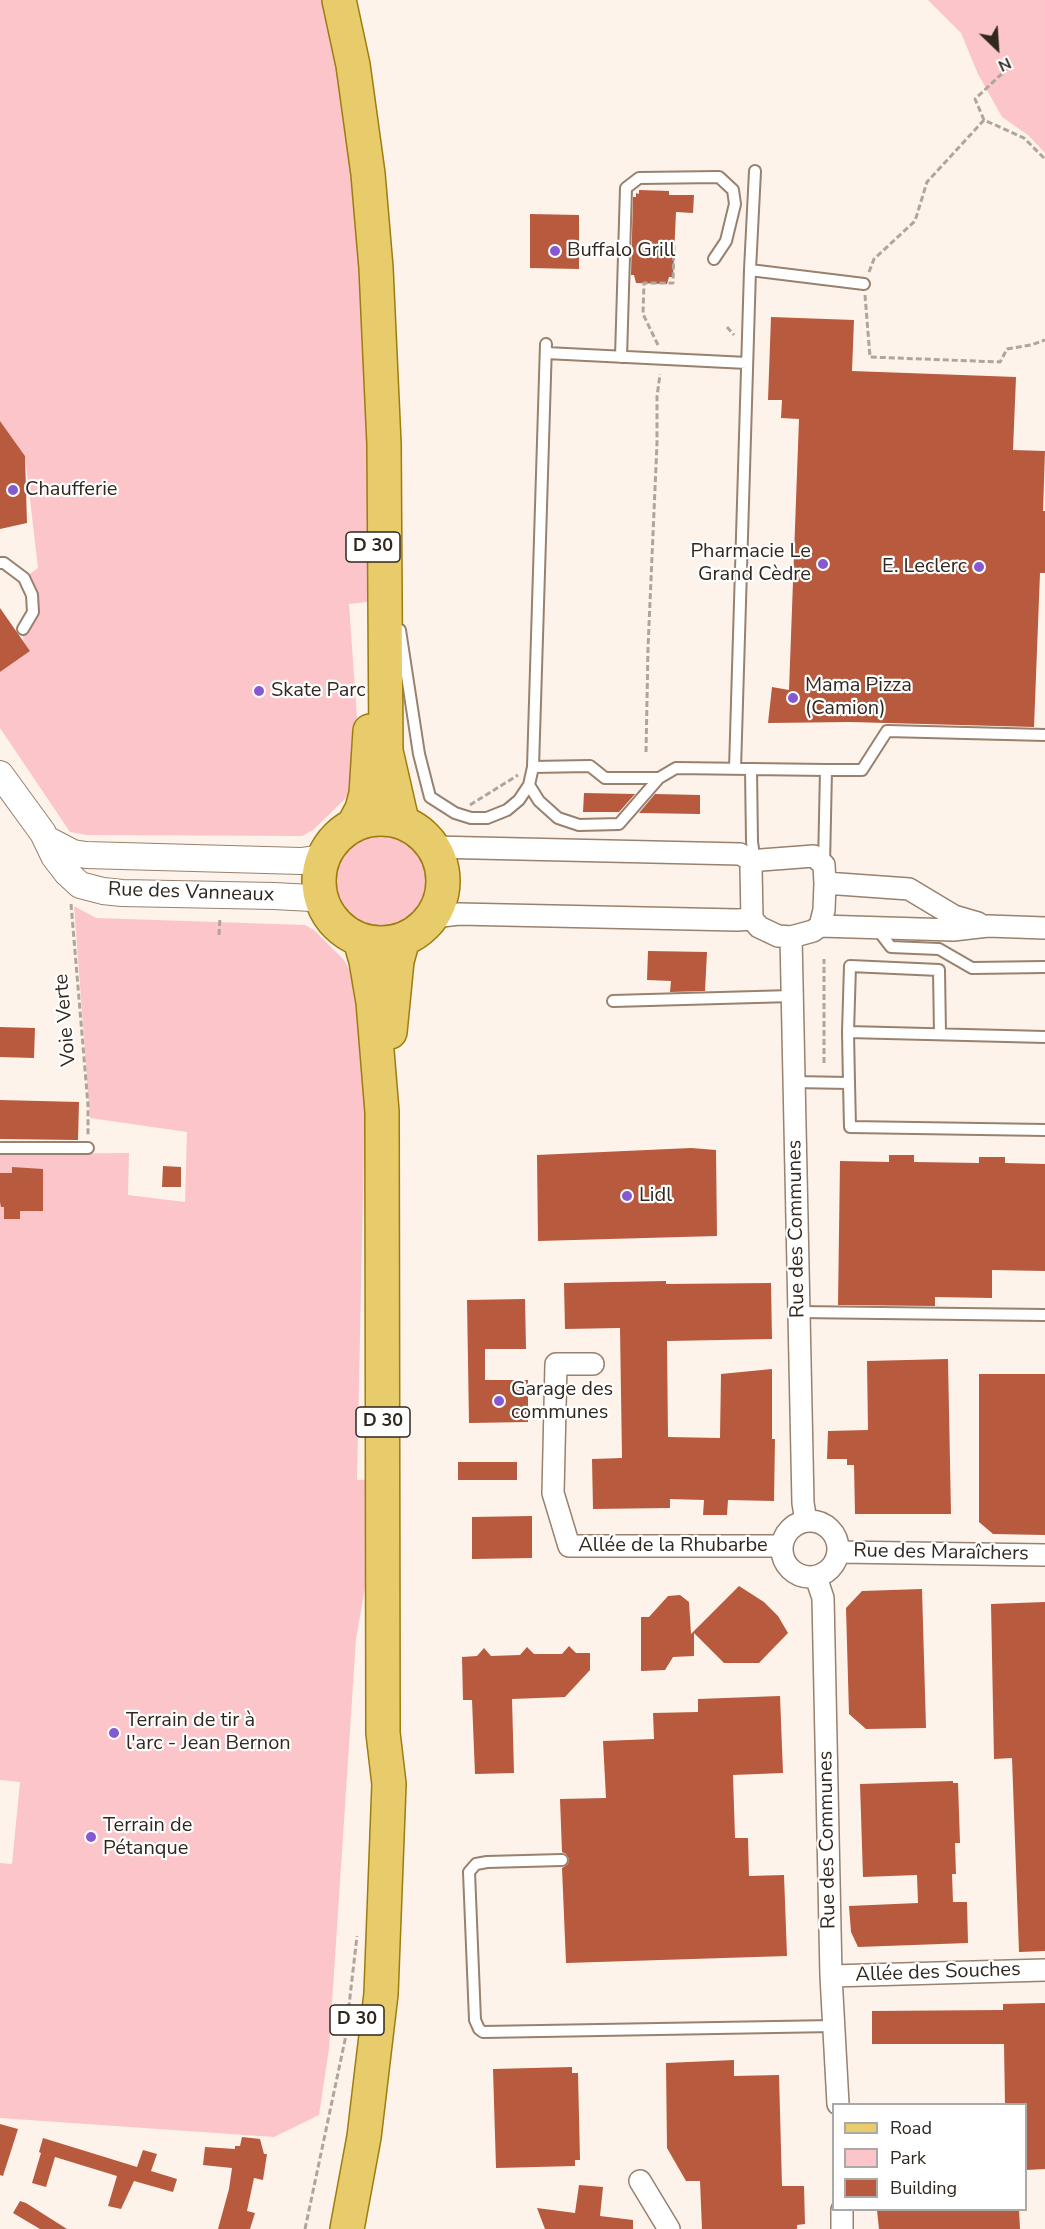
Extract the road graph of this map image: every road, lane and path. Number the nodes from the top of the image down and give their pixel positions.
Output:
1 (339, 0) edge
2 (1008, 69) dead end
3 (984, 120) junction
4 (1045, 159) edge
5 (755, 171) dead end
6 (674, 244) dead end
7 (714, 259) dead end
8 (376, 267) junction
9 (750, 270) junction
10 (864, 284) junction
11 (1045, 340) edge
12 (660, 349) dead end
13 (621, 357) junction
14 (747, 363) junction
15 (660, 374) dead end
16 (384, 467) junction
17 (0, 563) edge
18 (396, 591) dead end
19 (399, 614) dead end
20 (23, 629) dead end
21 (1045, 735) edge
22 (646, 752) dead end
23 (533, 766) junction
24 (735, 769) junction
25 (751, 769) junction
26 (826, 770) junction
27 (0, 774) edge
28 (659, 778) junction
29 (529, 785) junction
30 (466, 807) dead end
31 (402, 821) junction
32 (354, 824) junction
33 (48, 840) junction
34 (434, 847) junction
35 (322, 858) junction
36 (755, 862) junction
37 (824, 874) junction
38 (73, 898) dead end
39 (321, 902) junction
40 (220, 917) dead end
41 (433, 917) junction
42 (752, 919) junction
43 (820, 926) junction
44 (988, 926) junction
45 (877, 928) junction
46 (1045, 928) edge
47 (219, 935) dead end
48 (791, 937) junction
49 (403, 939) junction
50 (360, 940) junction
51 (824, 959) dead end
52 (1045, 967) edge
53 (792, 996) junction
54 (613, 1001) dead end
55 (848, 1032) junction
56 (940, 1034) junction
57 (1045, 1037) edge
58 (824, 1063) dead end
59 (794, 1082) junction
60 (849, 1083) junction
61 (382, 1112) junction
62 (1045, 1131) edge
63 (0, 1148) edge
64 (88, 1148) joint
65 (798, 1312) junction
66 (1045, 1315) edge
67 (593, 1364) dead end
68 (806, 1521) junction
69 (782, 1546) junction
70 (838, 1552) junction
71 (1045, 1555) edge
72 (816, 1576) junction
73 (383, 1733) junction
74 (562, 1860) dead end
75 (358, 1927) dead end
76 (1045, 1970) edge
77 (831, 1976) junction
78 (834, 2026) junction
79 (838, 2103) edge
80 (640, 2181) dead end
81 (842, 2211) edge
82 (305, 2229) edge
83 (329, 2229) edge
84 (347, 2229) edge
85 (669, 2229) edge
86 (842, 2229) edge

1 - 8 main road, D 30
2 - 3 path
3 - 4 path
3 - 10 path
5 - 9 lane
6 - 12 path
7 - 13 lane
8 - 16 main road, D 30
8 - 32 main road, D 30
9 - 10 lane
9 - 14 lane
10 - 11 path
13 - 14 lane
13 - 23 lane
14 - 24 lane
15 - 22 path
16 - 18 lane
16 - 31 main road, D 30
17 - 20 lane
19 - 29 lane
21 - 26 lane
23 - 28 lane
23 - 29 lane
23 - 30 path
24 - 25 lane
24 - 28 lane
25 - 26 lane
25 - 36 lane
26 - 37 lane
27 - 33 street, Rue des Vanneaux
28 - 29 lane
31 - 32 main road
31 - 34 main road
32 - 35 main road
33 - 35 street, Rue des Vanneaux
33 - 39 street, Rue des Vanneaux
34 - 36 street
34 - 41 main road
35 - 39 main road
36 - 37 street
36 - 42 street
37 - 43 street
37 - 44 street
38 - 64 path, Voie Verte
39 - 50 main road
40 - 47 path
41 - 42 street
41 - 49 main road
42 - 48 street
43 - 45 street
43 - 48 street
44 - 45 street
44 - 46 street
45 - 52 lane
48 - 53 street, Rue des Communes
49 - 50 main road
49 - 61 main road, D 30
50 - 61 main road, D 30
51 - 58 path
53 - 54 lane
53 - 59 street, Rue des Communes
55 - 56 lane
55 - 56 lane
55 - 60 lane
56 - 57 lane
59 - 60 lane
59 - 65 street, Rue des Communes
60 - 62 lane
61 - 73 main road, D 30
63 - 64 lane
65 - 66 lane
65 - 68 street, Rue des Communes
67 - 69 street, Allée de la Rhubarbe
68 - 69 street
68 - 70 street
69 - 72 street
70 - 71 street, Rue des Maraîchers
70 - 72 street
72 - 77 street, Rue des Communes
73 - 83 main road, D 30
73 - 84 main road, D 30
74 - 78 lane
75 - 82 path
76 - 77 street, Allée des Souches
77 - 78 street, Rue des Communes
78 - 79 street, Rue des Communes
80 - 85 street
81 - 86 street

